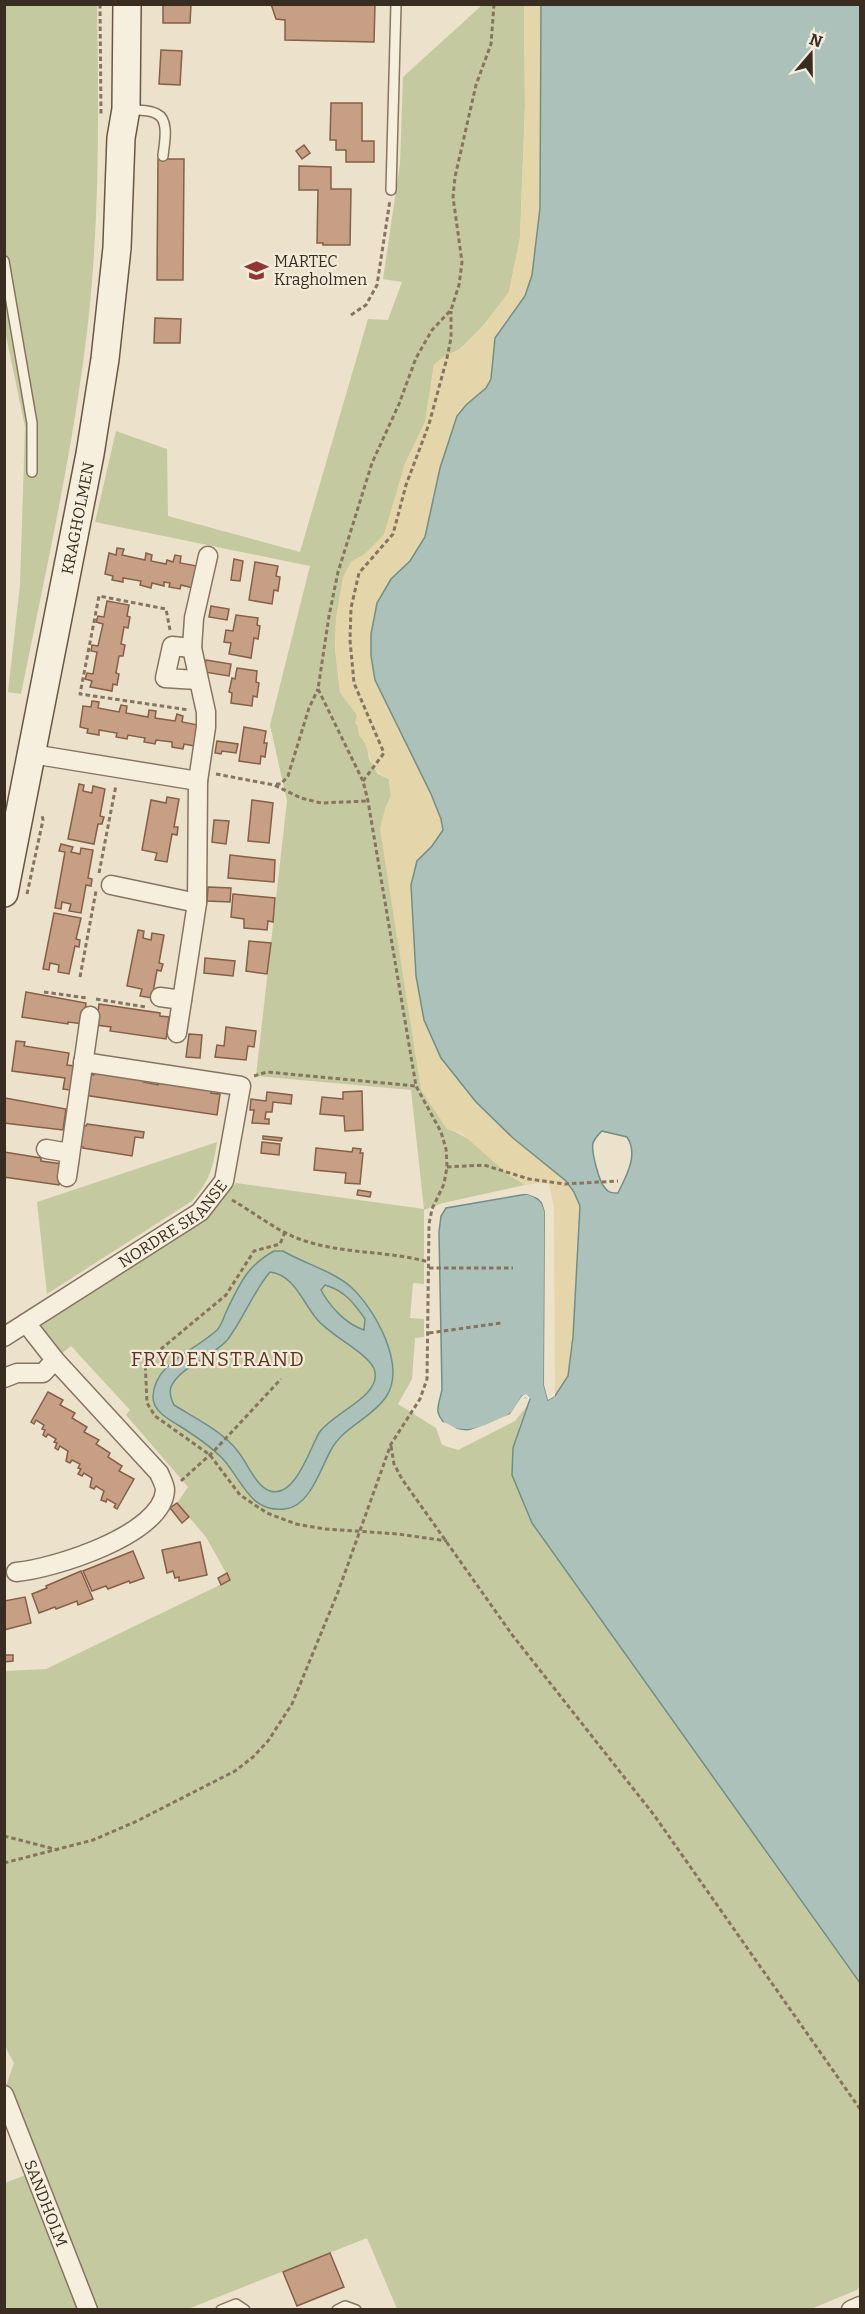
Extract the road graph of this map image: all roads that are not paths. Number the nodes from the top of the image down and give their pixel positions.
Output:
1 (111, 4) edge
2 (127, 4) edge
3 (396, 4) edge
4 (114, 112) junction
5 (163, 156) dead end
6 (391, 190) road end
7 (4, 261) edge
8 (32, 472) dead end
9 (208, 556) dead end
10 (192, 648) junction
11 (197, 680) junction
12 (32, 754) junction
13 (198, 781) junction
14 (111, 885) dead end
15 (17, 892) edge
16 (197, 903) junction
17 (160, 997) dead end
18 (182, 1000) junction
19 (90, 1016) dead end
20 (177, 1033) dead end
21 (83, 1062) junction
22 (46, 1149) dead end
23 (70, 1153) junction
24 (67, 1177) dead end
25 (26, 1323) junction
26 (4, 1337) edge
27 (55, 1360) junction
28 (4, 1378) edge
29 (16, 1572) dead end
30 (4, 2095) edge
31 (861, 2306) edge
32 (88, 2310) edge
33 (221, 2310) edge
34 (245, 2310) edge
35 (337, 2310) edge
36 (356, 2310) edge
37 (851, 2310) edge

1 - 4 street, KRAGHOLMEN
2 - 4 street, KRAGHOLMEN
3 - 6 lane
4 - 5 lane
4 - 12 street, KRAGHOLMEN
7 - 8 lane
9 - 10 street
10 - 11 street
10 - 11 street
11 - 13 street
12 - 13 street
12 - 15 street, KRAGHOLMEN
13 - 16 street
14 - 16 street
16 - 18 street
17 - 18 street
18 - 20 street
19 - 21 street
21 - 23 street
21 - 25 street, NORDRE SKANSE
22 - 23 street
23 - 24 street
25 - 26 street, NORDRE SKANSE
25 - 27 street
27 - 28 street
27 - 29 street
30 - 32 street, SANDHOLM
31 - 37 street
33 - 34 lane
35 - 36 lane

